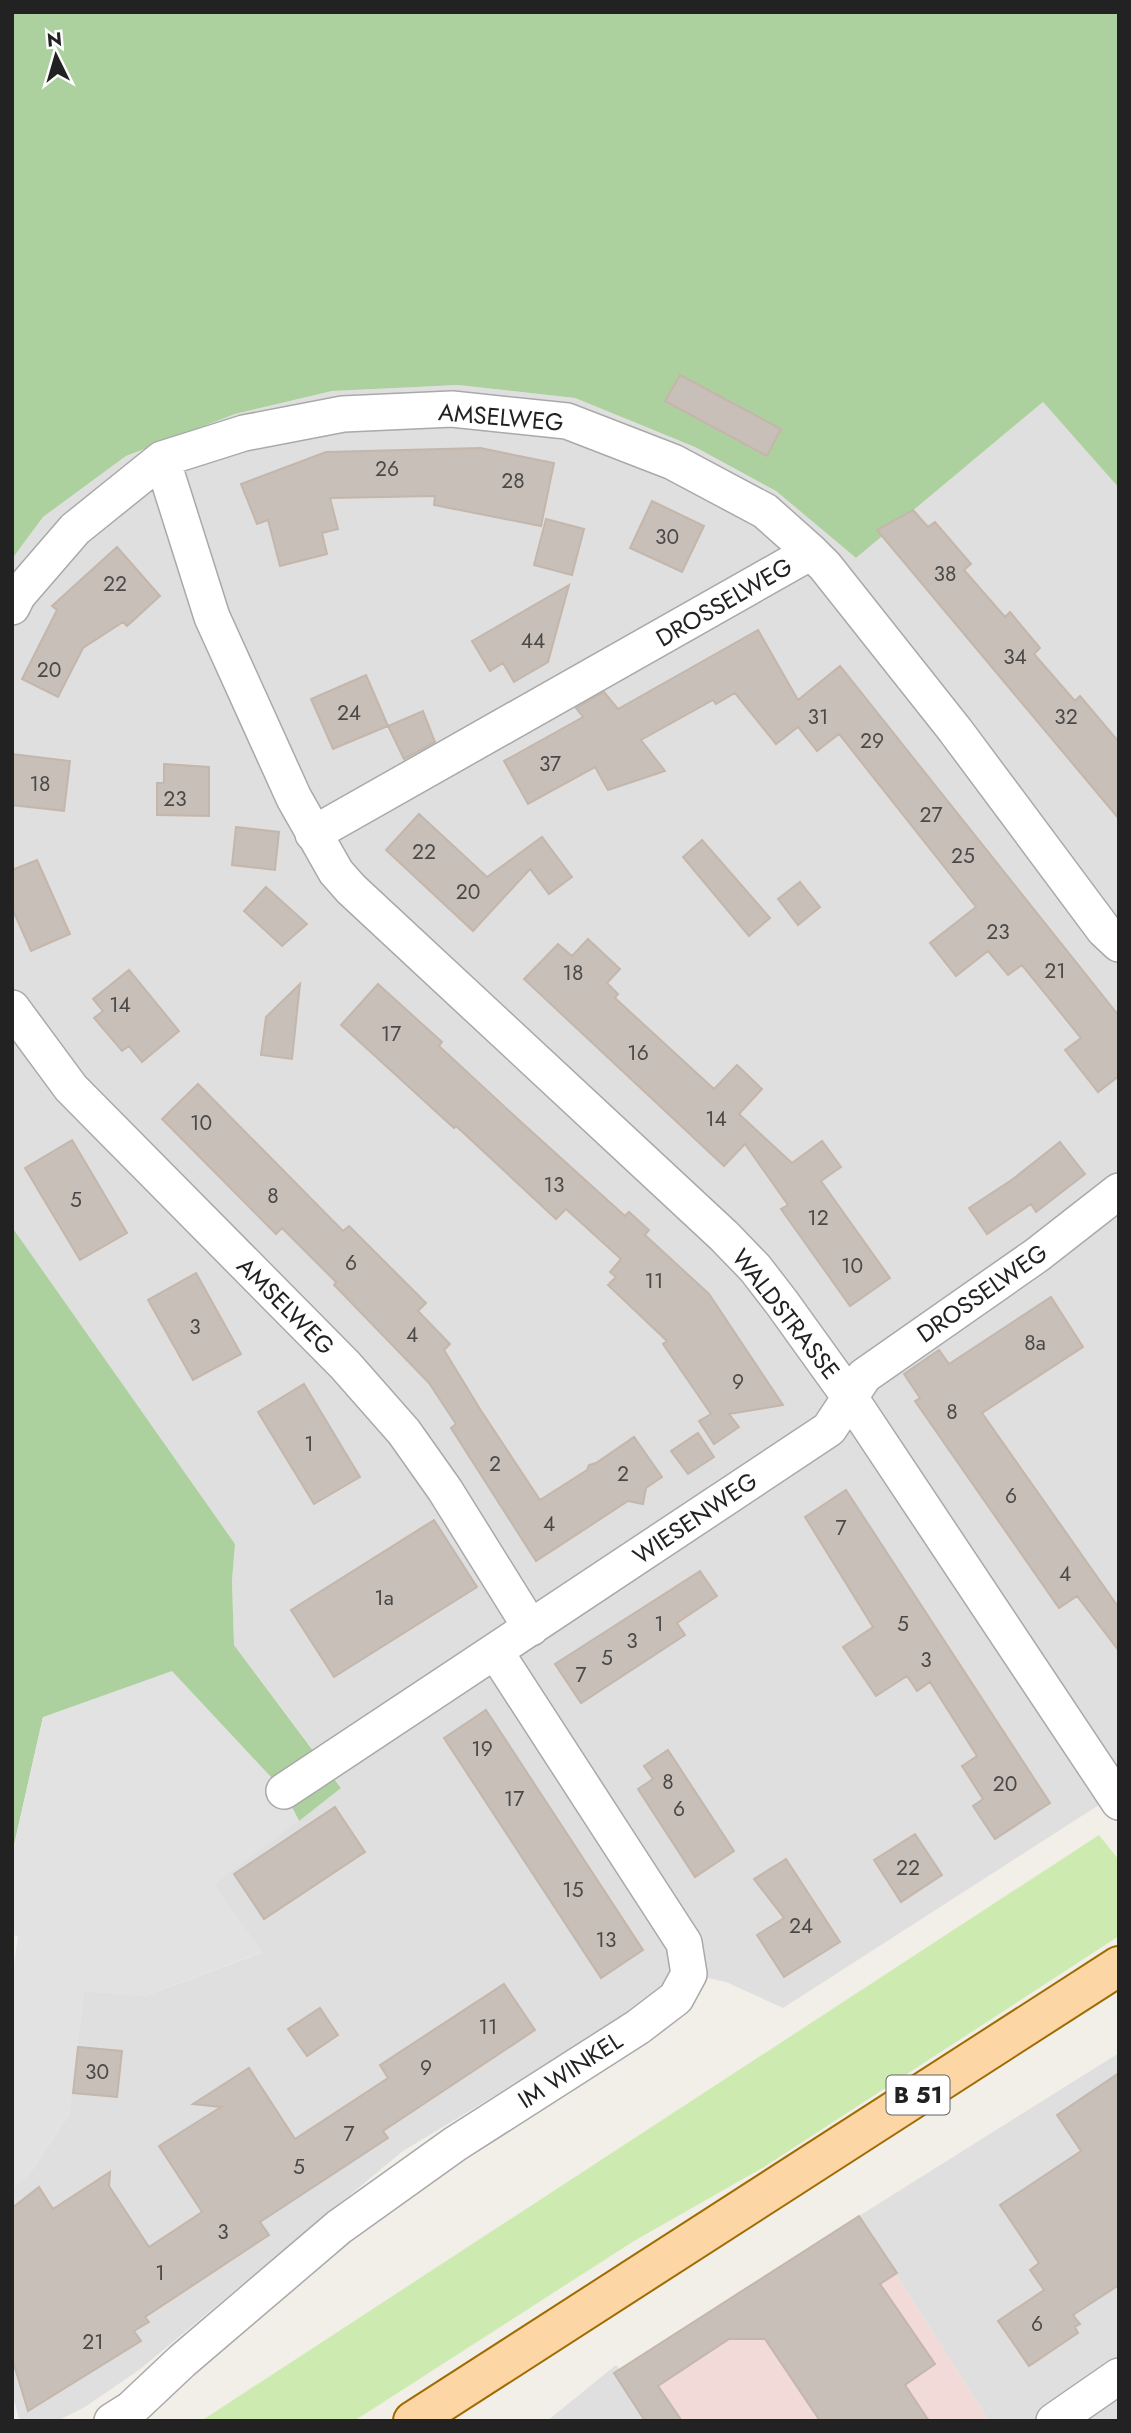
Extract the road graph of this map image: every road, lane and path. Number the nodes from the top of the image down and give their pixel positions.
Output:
1 (162, 458) junction
2 (811, 552) junction
3 (12, 607) edge
4 (313, 834) junction
5 (1119, 944) edge
6 (12, 1008) edge
7 (1119, 1191) edge
8 (851, 1399) junction
9 (531, 1628) junction
10 (495, 1651) junction
11 (284, 1791) dead end
12 (1119, 1802) edge
13 (1119, 1965) edge
14 (1119, 2376) edge
15 (111, 2421) edge
16 (413, 2421) edge
17 (1054, 2421) edge

1 - 2 street, AMSELWEG
1 - 3 street, AMSELWEG
1 - 4 street
2 - 4 street, DROSSELWEG
2 - 5 street, DROSSELWEG
4 - 8 street, WALDSTRASSE
6 - 9 street, AMSELWEG
7 - 8 street, DROSSELWEG
8 - 9 street, WIESENWEG
8 - 12 street, WALDSTRASSE
9 - 10 street
10 - 11 street
10 - 15 street, IM WINKEL
13 - 16 main road, B 51
14 - 17 street

